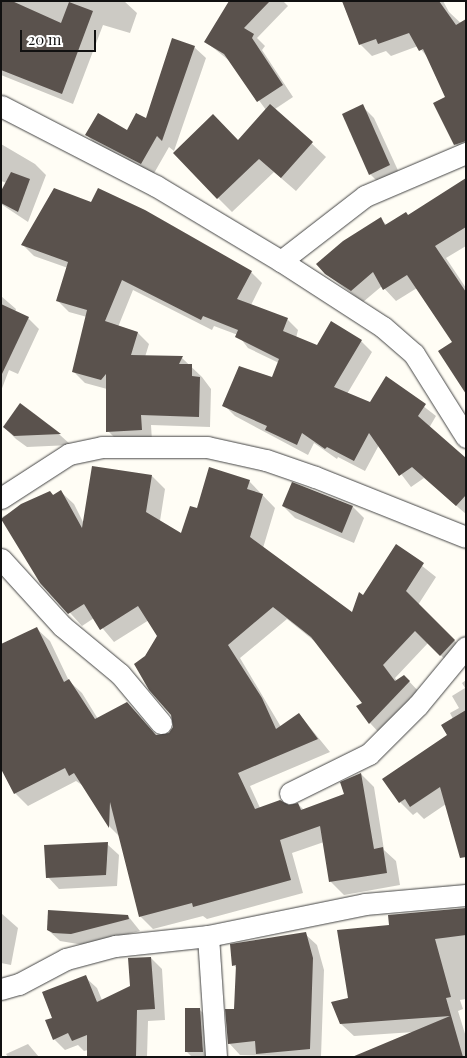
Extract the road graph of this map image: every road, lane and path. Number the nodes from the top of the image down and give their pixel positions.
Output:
1 (1, 106) edge
2 (466, 153) edge
3 (281, 261) junction
4 (466, 437) edge
5 (1, 498) edge
6 (466, 537) edge
7 (1, 559) edge
8 (466, 647) edge
9 (161, 723) dead end
10 (290, 793) dead end
11 (466, 895) edge
12 (208, 936) junction
13 (1, 988) edge
14 (216, 1057) edge

1 - 3 street
2 - 3 street
3 - 4 street
5 - 6 street
7 - 9 street
8 - 10 street
11 - 12 street
12 - 13 street
12 - 14 street

